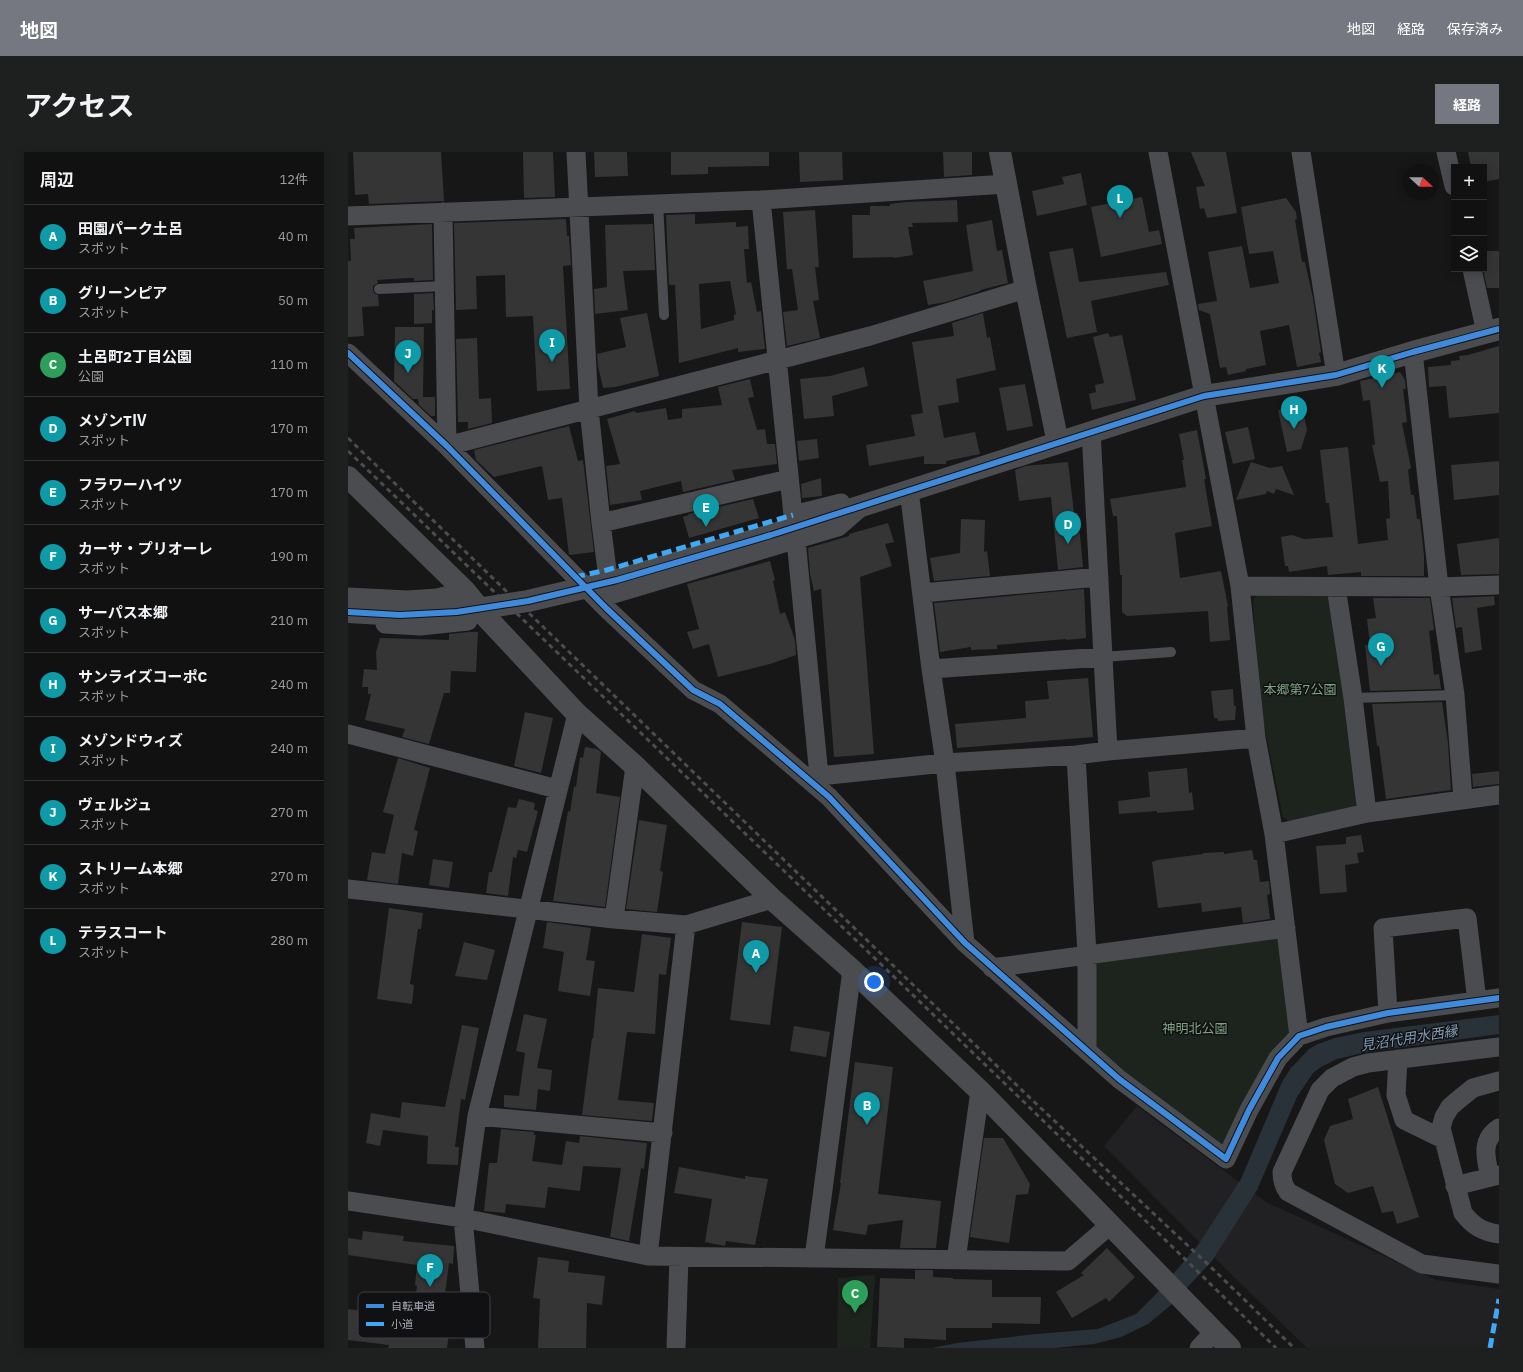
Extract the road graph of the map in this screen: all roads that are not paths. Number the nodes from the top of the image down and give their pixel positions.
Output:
1 (576, 152) edge
2 (1000, 152) edge
3 (1158, 152) edge
4 (1301, 152) edge
5 (1446, 152) edge
6 (1451, 173) edge
7 (1006, 184) junction
8 (761, 200) junction
9 (658, 204) junction
10 (579, 206) junction
11 (443, 212) junction
12 (348, 216) edge
13 (1473, 272) edge
14 (444, 286) junction
15 (379, 289) dead end
16 (1026, 289) junction
17 (664, 315) dead end
18 (1492, 331) edge
19 (1413, 352) junction
20 (348, 353) edge
21 (778, 360) junction
22 (1336, 376) junction
23 (1204, 396) junction
24 (589, 409) junction
25 (1091, 431) junction
26 (1058, 443) junction
27 (447, 446) junction
28 (348, 477) edge
29 (789, 479) junction
30 (909, 490) junction
31 (864, 504) junction
32 (601, 523) junction
33 (796, 540) junction
34 (607, 570) dead end
35 (1099, 577) junction
36 (1499, 585) edge
37 (1240, 586) junction
38 (1336, 587) junction
39 (1439, 587) junction
40 (465, 591) junction
41 (922, 593) junction
42 (348, 598) edge
43 (597, 599) junction
44 (348, 612) edge
45 (487, 618) junction
46 (348, 621) edge
47 (1171, 652) dead end
48 (1103, 657) junction
49 (931, 669) junction
50 (1455, 695) junction
51 (1353, 698) junction
52 (577, 714) junction
53 (348, 734) edge
54 (1256, 738) junction
55 (1108, 751) junction
56 (1076, 755) junction
57 (945, 763) junction
58 (636, 766) junction
59 (814, 778) junction
60 (557, 789) junction
61 (1499, 795) edge
62 (1463, 799) junction
63 (1367, 813) junction
64 (1274, 834) junction
65 (348, 889) edge
66 (772, 899) junction
67 (528, 909) junction
68 (614, 919) junction
69 (686, 925) junction
70 (1286, 928) junction
71 (964, 943) junction
72 (1087, 955) junction
73 (992, 968) junction
74 (852, 970) junction
75 (1499, 998) edge
76 (1477, 1001) junction
77 (1388, 1013) junction
78 (1299, 1036) junction
79 (1499, 1047) edge
80 (1087, 1051) junction
81 (1398, 1059) junction
82 (1499, 1081) edge
83 (980, 1091) junction
84 (477, 1116) junction
85 (1499, 1128) edge
86 (662, 1133) junction
87 (1444, 1139) junction
88 (1495, 1176) edge
89 (1455, 1186) junction
90 (348, 1201) edge
91 (463, 1218) junction
92 (1110, 1225) junction
93 (1499, 1234) edge
94 (648, 1256) junction
95 (679, 1257) junction
96 (814, 1258) junction
97 (956, 1260) junction
98 (1499, 1274) edge
99 (470, 1292) edge
100 (1214, 1332) junction
101 (474, 1338) edge
102 (475, 1348) edge
103 (676, 1348) edge
104 (1199, 1348) edge
105 (1230, 1348) edge

1 - 10 street
2 - 7 street
3 - 23 street
4 - 22 street
5 - 6 street
7 - 8 street
7 - 16 street
8 - 9 street
8 - 21 street
9 - 10 street
9 - 17 lane
10 - 11 street
10 - 24 street
11 - 12 street
11 - 14 street
13 - 18 street
14 - 15 lane
14 - 27 street
16 - 21 street
16 - 26 street
18 - 19 street
19 - 22 street
19 - 39 street
20 - 27 street
21 - 24 street
21 - 29 street
22 - 23 street
23 - 25 street
23 - 37 street
24 - 27 street
24 - 32 street
25 - 26 street
25 - 35 street
26 - 30 street
27 - 43 street
28 - 40 street
29 - 31 street
29 - 32 street
30 - 31 street
30 - 41 street
31 - 33 street
31 - 44 street, bridge
32 - 34 street
33 - 43 street
33 - 59 street
35 - 41 street
35 - 48 street
36 - 39 street
37 - 38 street
37 - 54 street
38 - 39 street
38 - 51 street
39 - 50 street
40 - 42 street
40 - 45 street
41 - 49 street
43 - 59 street
45 - 46 street
45 - 52 street
47 - 48 lane
48 - 49 street
48 - 55 street
49 - 57 street
50 - 51 lane
50 - 62 street
51 - 63 street
52 - 58 street
52 - 60 street
53 - 60 street
54 - 55 street
54 - 64 street
55 - 56 street
56 - 57 street
56 - 72 street
57 - 59 street
57 - 71 street
58 - 66 street
58 - 68 street
59 - 71 street
60 - 67 street
61 - 62 street
62 - 63 street
63 - 64 street
64 - 70 street
65 - 67 street
66 - 69 street
66 - 74 street
67 - 68 street
67 - 84 street
68 - 69 street
69 - 86 street
70 - 72 street
70 - 78 street
71 - 73 street
72 - 73 street
72 - 80 street
73 - 80 street
74 - 83 street
74 - 96 street
75 - 76 street
76 - 77 street
76 - 77 street
77 - 78 street
78 - 80 street
79 - 81 street
81 - 87 street
81 - 98 street
82 - 87 street
83 - 92 street
83 - 97 street
84 - 86 street
84 - 91 street
85 - 88 street
86 - 94 street
87 - 89 street
88 - 89 street
89 - 93 street
90 - 91 street
91 - 94 street
91 - 99 street
92 - 97 street
92 - 100 street
94 - 95 street
95 - 96 street
95 - 103 street
96 - 97 street
100 - 104 street
100 - 105 street
101 - 102 street

